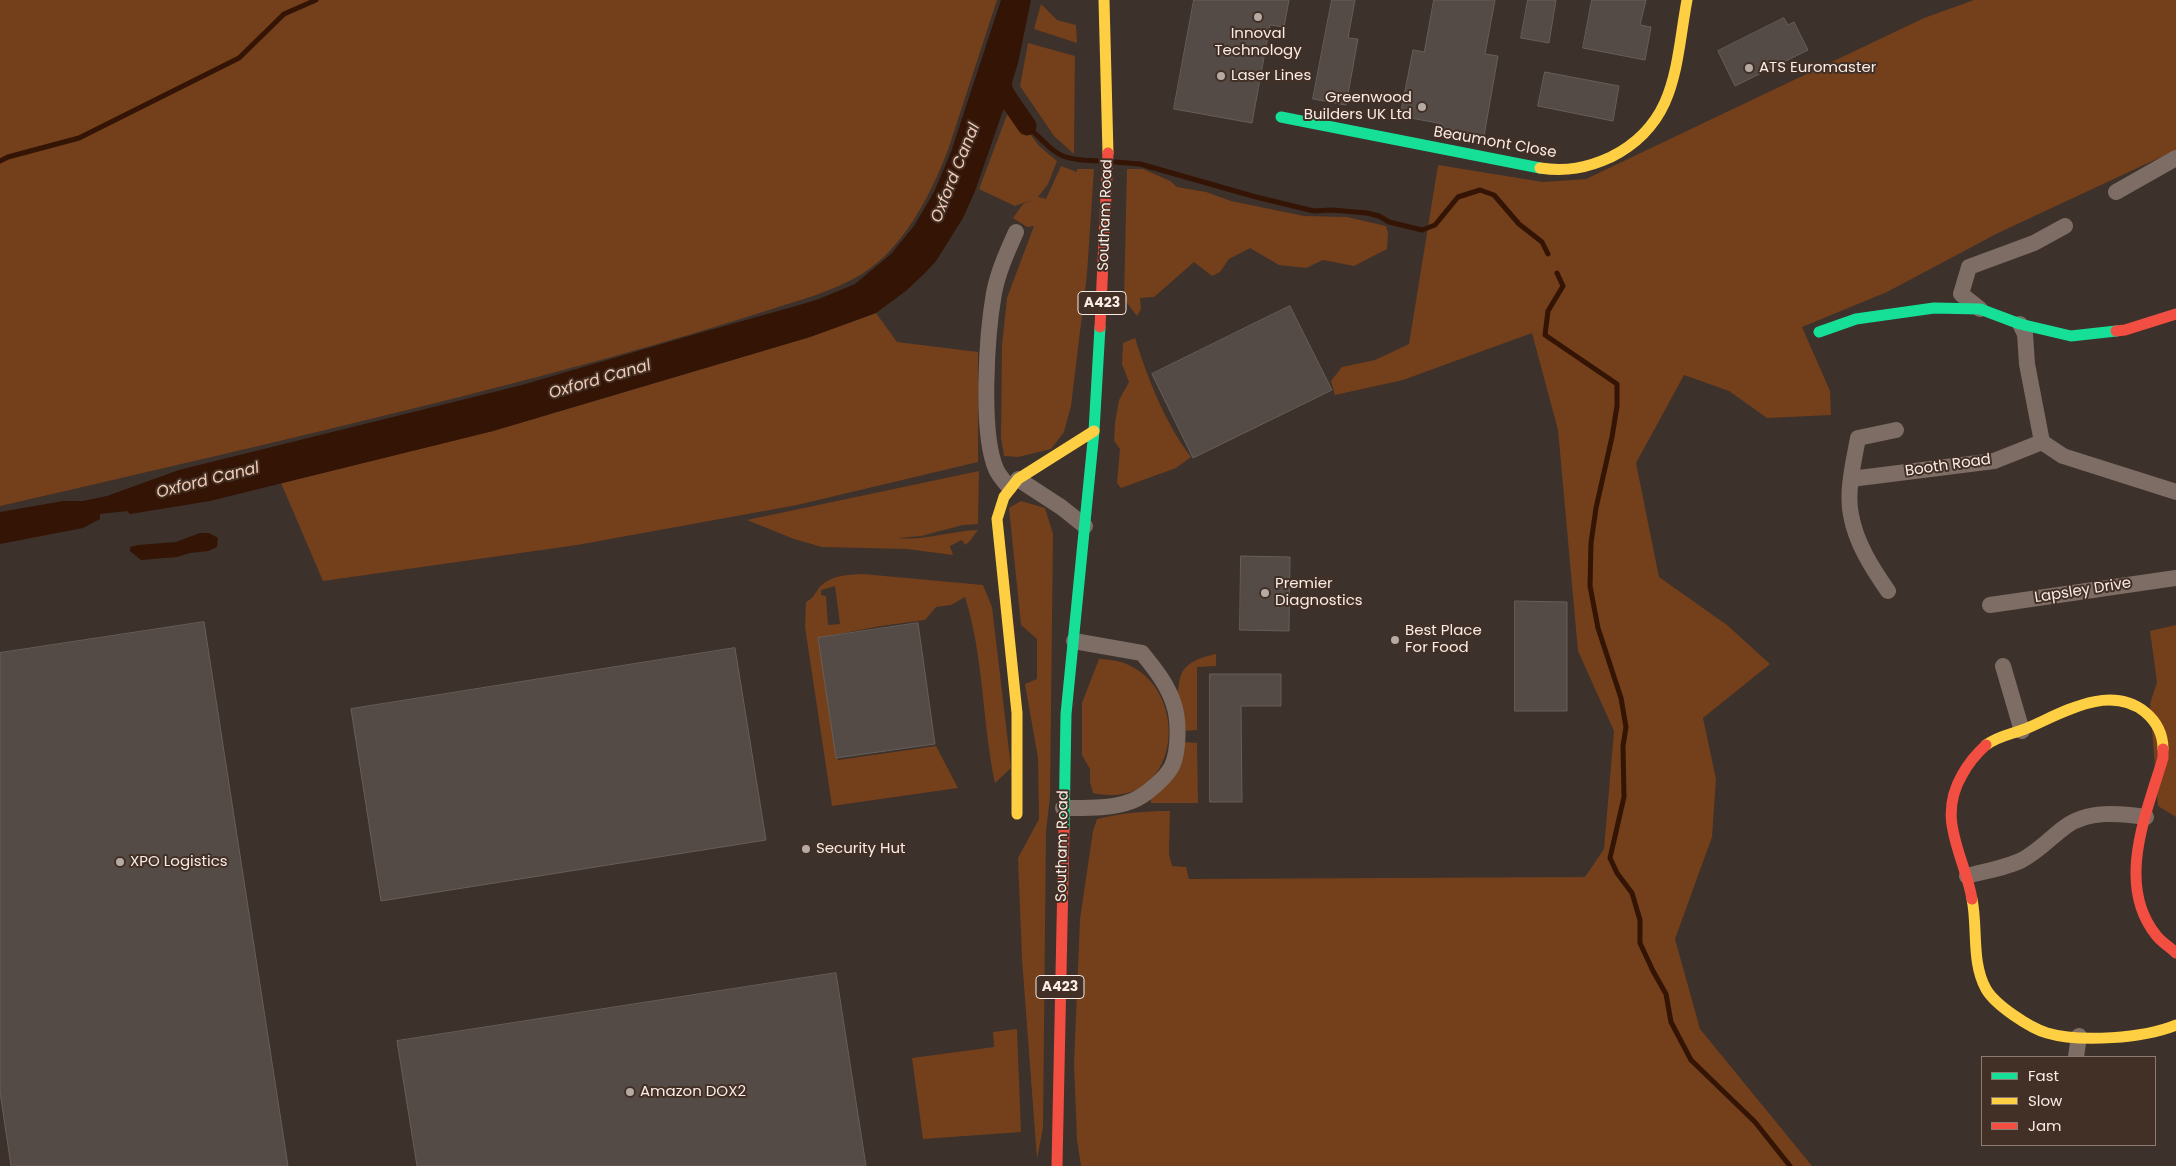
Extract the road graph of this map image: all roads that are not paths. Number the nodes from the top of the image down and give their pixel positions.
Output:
1 (1104, 0) edge
2 (1687, 0) edge
3 (1281, 117) dead end
4 (2176, 158) edge
5 (2116, 192) dead end
6 (2065, 226) dead end
7 (1016, 232) dead end
8 (1980, 309) junction
9 (2176, 314) edge
10 (2020, 324) junction
11 (1819, 332) dead end
12 (1094, 430) junction
13 (1896, 430) dead end
14 (2042, 442) junction
15 (1851, 479) junction
16 (1014, 483) junction
17 (2176, 492) edge
18 (1084, 526) junction
19 (2176, 578) edge
20 (1888, 591) dead end
21 (1990, 606) dead end
22 (1074, 641) junction
23 (2003, 666) dead end
24 (2022, 730) junction
25 (1064, 808) junction
26 (1017, 814) dead end
27 (2146, 817) junction
28 (1967, 876) junction
29 (2176, 953) edge
30 (2176, 1025) edge
31 (2079, 1036) junction
32 (2076, 1056) edge
33 (1057, 1166) edge

1 - 12 main road, Southam Road / A423
2 - 3 main road, Beaumont Close
4 - 5 street
6 - 8 street
7 - 16 street
8 - 10 main road
8 - 11 main road
9 - 10 main road
10 - 14 street
12 - 16 main road
12 - 18 main road, Southam Road / A423
13 - 15 street
14 - 15 street, Booth Road
14 - 17 street
15 - 20 street
16 - 18 street
16 - 26 main road
18 - 22 main road, Southam Road / A423
19 - 21 street, Lapsley Drive
22 - 25 main road, Southam Road / A423
22 - 25 street
23 - 24 street
24 - 27 main road
24 - 28 main road
25 - 33 main road, Southam Road / A423
27 - 28 street
27 - 29 main road
28 - 31 main road
30 - 31 main road
31 - 32 street

